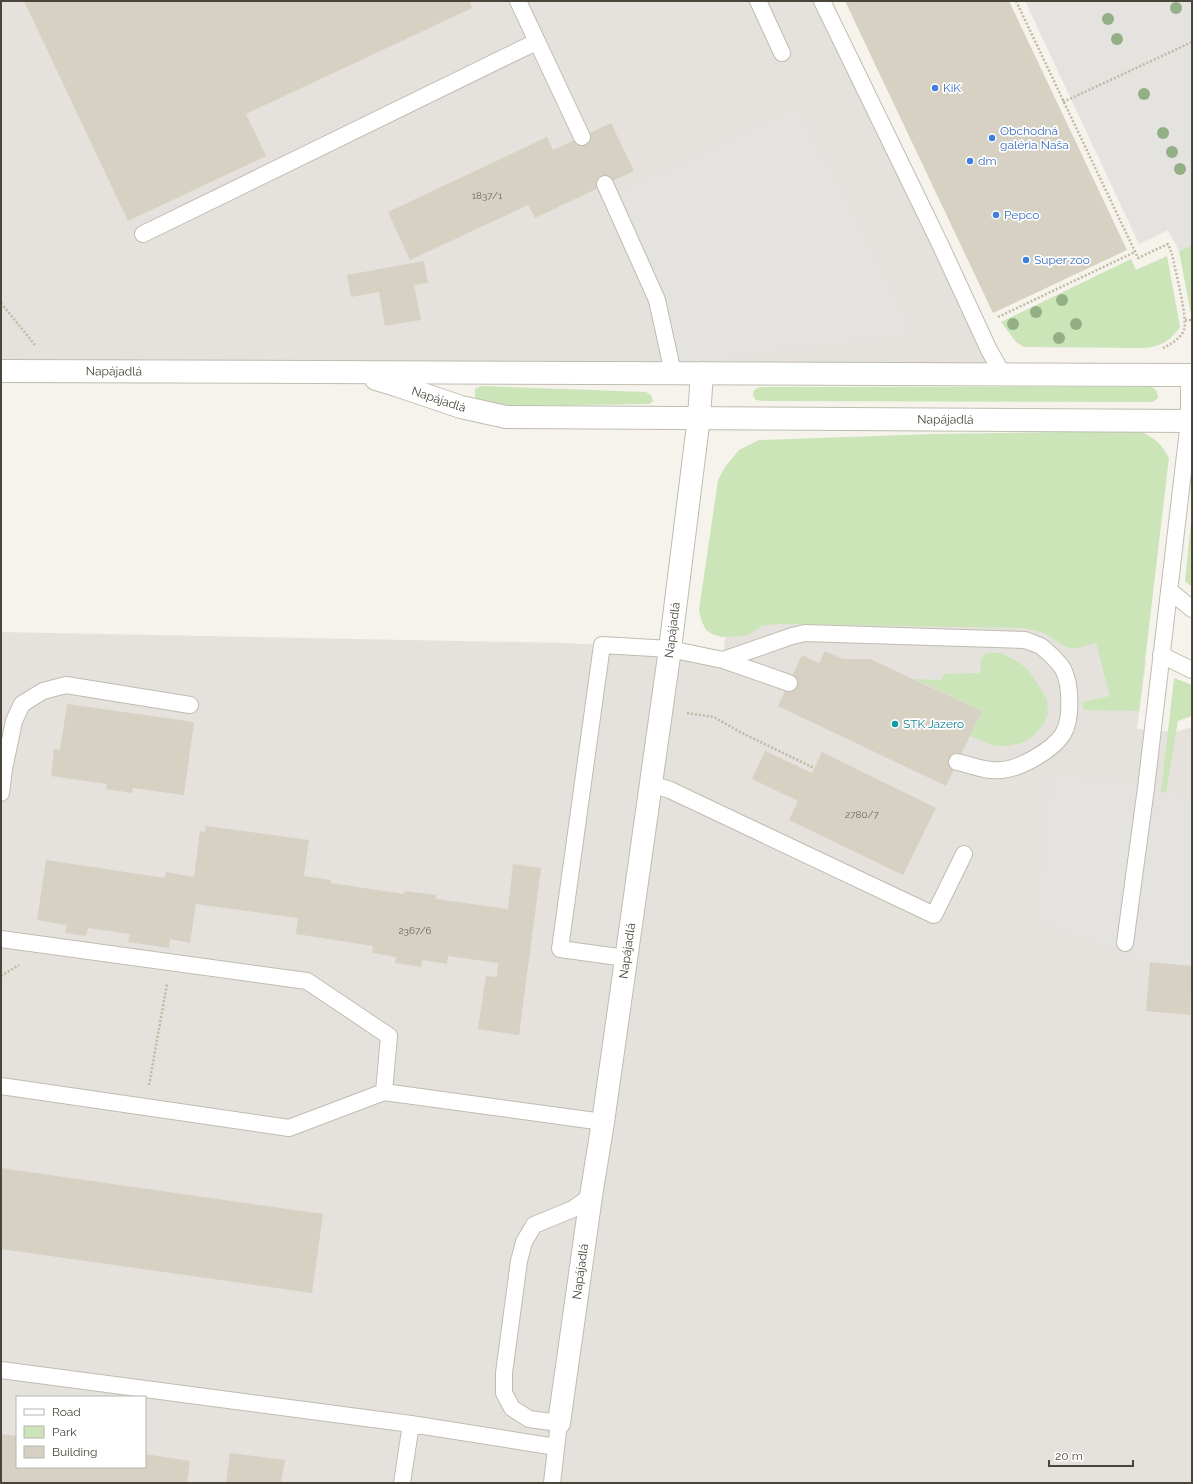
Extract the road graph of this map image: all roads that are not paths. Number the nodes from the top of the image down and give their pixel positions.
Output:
1 (518, 1) edge
2 (758, 1) edge
3 (822, 1) edge
4 (536, 42) junction
5 (782, 53) dead end
6 (582, 137) dead end
7 (605, 184) dead end
8 (143, 234) dead end
9 (1, 371) edge
10 (348, 372) junction
11 (673, 373) junction
12 (702, 373) junction
13 (1002, 373) junction
14 (1190, 375) edge
15 (699, 417) junction
16 (1191, 421) edge
17 (1169, 590) junction
18 (1192, 609) edge
19 (670, 648) junction
20 (1161, 655) junction
21 (723, 660) junction
22 (1192, 670) edge
23 (789, 683) dead end
24 (190, 704) dead end
25 (957, 762) dead end
26 (2, 769) edge
27 (651, 784) junction
28 (1, 794) edge
29 (964, 854) dead end
30 (1, 939) edge
31 (1125, 943) dead end
32 (626, 958) junction
33 (1, 1086) edge
34 (384, 1092) junction
35 (603, 1122) junction
36 (591, 1196) junction
37 (1, 1370) edge
38 (559, 1423) junction
39 (410, 1424) junction
40 (556, 1447) junction
41 (402, 1483) edge
42 (552, 1483) edge

1 - 4 lane
2 - 5 lane
3 - 13 lane
4 - 6 lane
4 - 8 lane
7 - 11 lane
9 - 10 street, Napájadlá
10 - 11 street, Napájadlá
10 - 15 street, Napájadlá
11 - 12 street, Napájadlá
12 - 13 street, Napájadlá
12 - 15 street, Napájadlá
13 - 14 street, Napájadlá
14 - 16 lane
15 - 16 street, Napájadlá
15 - 19 street, Napájadlá
16 - 17 lane
17 - 18 lane
17 - 20 lane
19 - 21 lane
19 - 27 street, Napájadlá
19 - 32 lane
20 - 22 lane
20 - 31 lane
21 - 23 lane
21 - 25 lane
24 - 26 lane
26 - 28 lane
27 - 29 lane
27 - 32 street, Napájadlá
30 - 34 lane
32 - 35 street, Napájadlá
33 - 34 lane
34 - 35 lane
35 - 36 street, Napájadlá
36 - 38 street, Napájadlá
36 - 38 lane
37 - 39 lane
38 - 40 lane, Napájadlá
39 - 40 lane
39 - 41 lane
40 - 42 lane, Napájadlá

